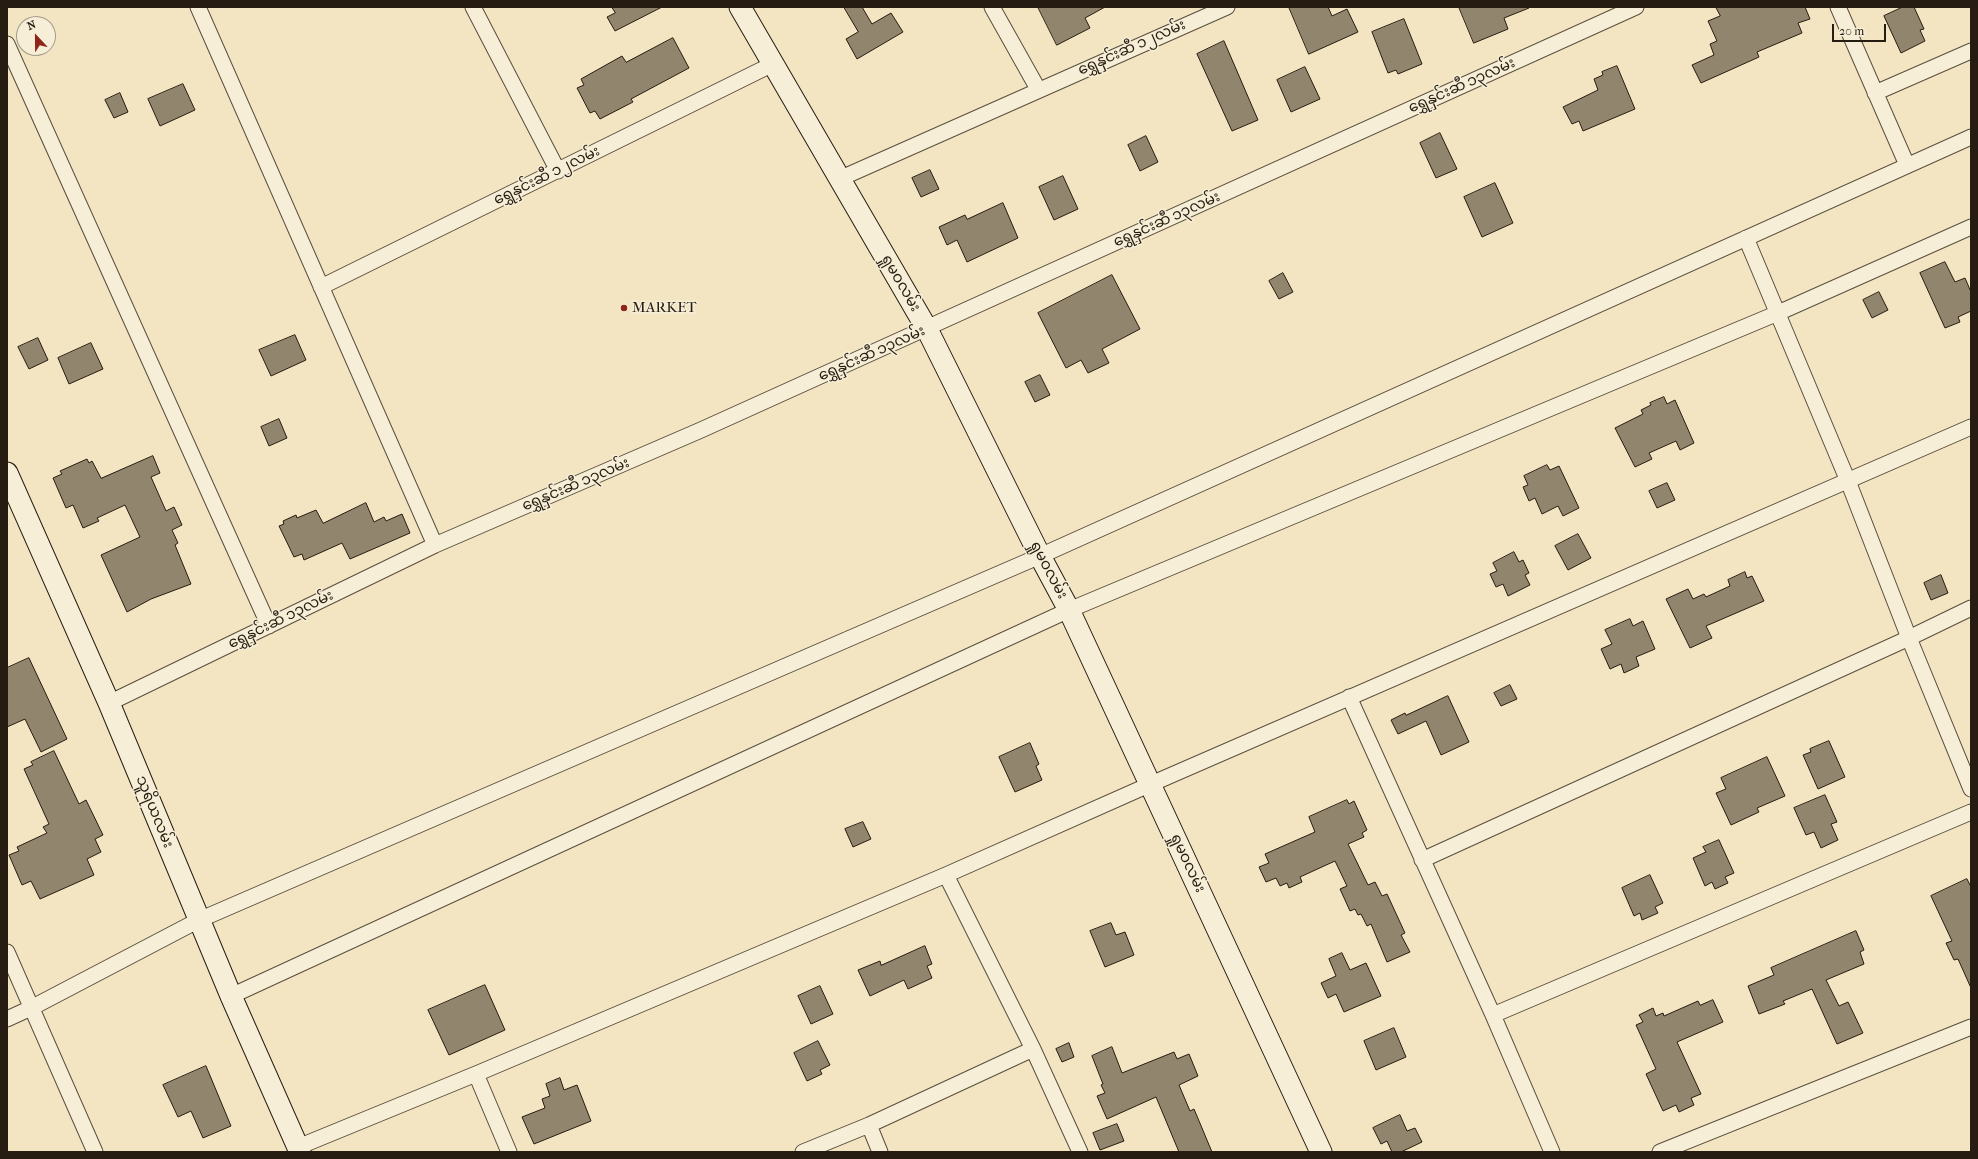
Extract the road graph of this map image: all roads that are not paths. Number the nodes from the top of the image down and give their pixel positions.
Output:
1 (198, 7) edge
2 (473, 7) edge
3 (740, 7) edge
4 (992, 7) edge
5 (1227, 7) edge
6 (1636, 7) edge
7 (1838, 7) edge
8 (1198, 13) edge
9 (7, 44) edge
10 (1971, 51) edge
11 (773, 64) junction
12 (1038, 89) junction
13 (1876, 93) junction
14 (1971, 137) edge
15 (1907, 166) junction
16 (558, 171) junction
17 (839, 179) junction
18 (1971, 227) edge
19 (1746, 238) junction
20 (321, 287) junction
21 (1778, 313) junction
22 (927, 329) junction
23 (1971, 427) edge
24 (7, 473) edge
25 (1848, 481) junction
26 (435, 545) junction
27 (1040, 556) junction
28 (1971, 608) edge
29 (1069, 610) junction
30 (269, 626) junction
31 (1909, 638) junction
32 (1349, 697) junction
33 (109, 703) junction
34 (1151, 784) junction
35 (1971, 789) edge
36 (1971, 812) edge
37 (1422, 860) junction
38 (946, 875) junction
39 (199, 920) junction
40 (7, 952) edge
41 (231, 996) junction
42 (31, 1008) junction
43 (1493, 1015) junction
44 (7, 1019) edge
45 (1971, 1027) edge
46 (1033, 1049) junction
47 (476, 1074) junction
48 (870, 1125) junction
49 (299, 1149) edge
50 (95, 1152) edge
51 (509, 1152) edge
52 (803, 1152) edge
53 (880, 1152) edge
54 (1080, 1152) edge
55 (1321, 1152) edge
56 (1552, 1152) edge
57 (1660, 1152) edge

1 - 20 street
2 - 16 street
3 - 11 street, ရှုမဝလမ်း
4 - 12 street
5 - 8 street, ရွှေနှင်းဆီ ၁၂လမ်း
6 - 22 street, ရွှေနှင်းဆီ ၁၃လမ်း
7 - 13 street
8 - 12 street, ရွှေနှင်းဆီ ၁၂လမ်း
9 - 30 street
10 - 13 street
11 - 16 street, ရွှေနှင်းဆီ ၁၂လမ်း
11 - 17 street, ရှုမဝလမ်း
12 - 17 street, ရွှေနှင်းဆီ ၁၂လမ်း
13 - 15 street
14 - 15 street
15 - 19 street
16 - 20 street, ရွှေနှင်းဆီ ၁၂လမ်း
17 - 22 street, ရှုမဝလမ်း
18 - 21 street
19 - 21 street
19 - 27 street
20 - 26 street
21 - 25 street
21 - 29 street
22 - 26 street, ရွှေနှင်းဆီ ၁၃လမ်း
22 - 27 street, ရှုမဝလမ်း
23 - 25 street
24 - 33 street, သူရိယလမ်း
25 - 31 street
25 - 32 street
26 - 30 street, ရွှေနှင်းဆီ ၁၃လမ်း
27 - 29 street, ရှုမဝလမ်း
27 - 39 street
28 - 31 street
29 - 34 street, ရှုမဝလမ်း
29 - 41 street
30 - 33 street, ရွှေနှင်းဆီ ၁၃လမ်း
31 - 35 street
31 - 37 street
32 - 34 street
32 - 37 street
33 - 39 street, သူရိယလမ်း
34 - 38 street
34 - 55 street, ရှုမဝလမ်း
36 - 43 street
37 - 43 street
38 - 46 street
38 - 47 street
39 - 41 street, သူရိယလမ်း
39 - 42 street
40 - 42 street
41 - 49 street, သူရိယလမ်း
42 - 44 street
42 - 50 street
43 - 56 street
45 - 57 street
46 - 48 street
46 - 54 street
47 - 49 street
47 - 51 street
48 - 52 street
48 - 53 street

